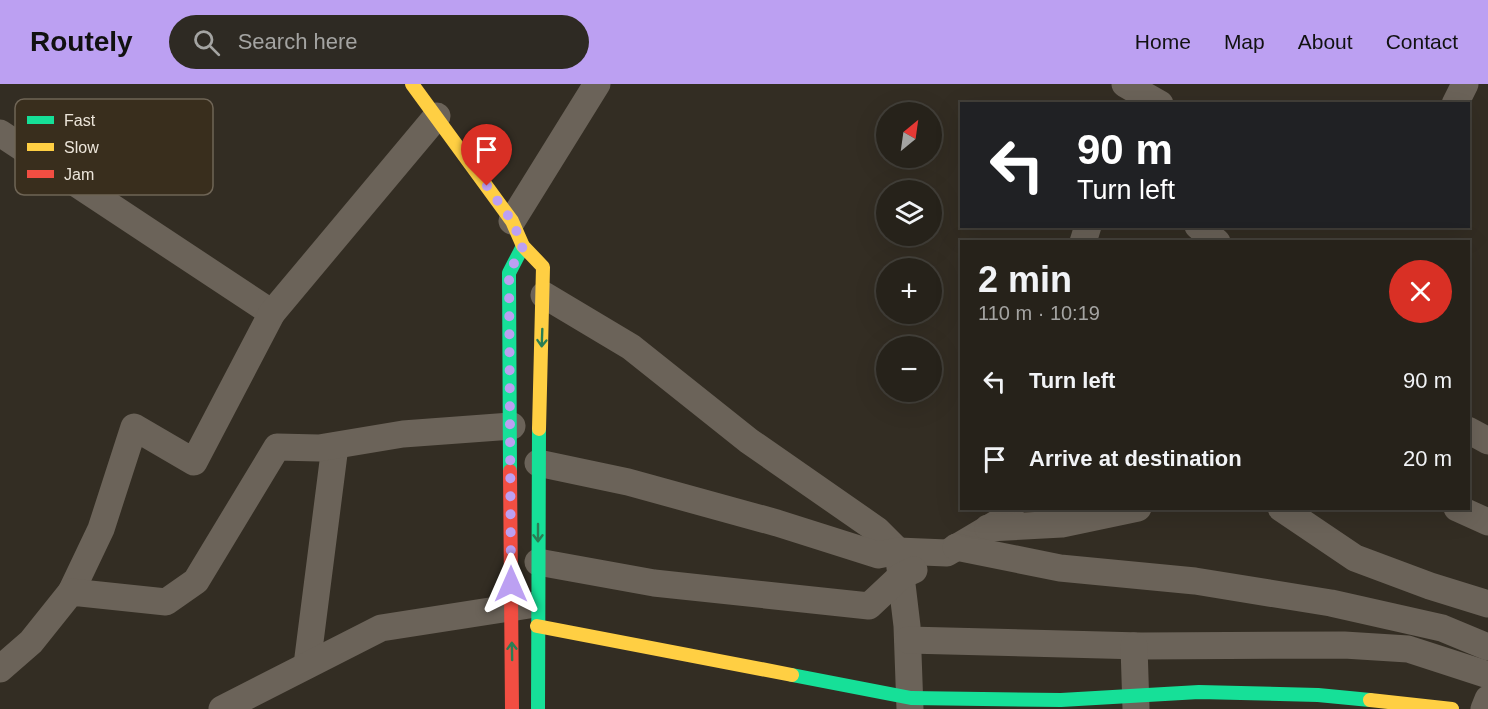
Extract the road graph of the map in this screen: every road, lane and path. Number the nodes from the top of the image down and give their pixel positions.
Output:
1 (597, 84) edge
2 (1125, 84) edge
3 (1465, 84) edge
4 (418, 87) edge
5 (1154, 97) edge
6 (1456, 102) edge
7 (437, 116) junction
8 (0, 133) edge
9 (15, 143) edge
10 (94, 195) edge
11 (512, 221) junction
12 (1196, 228) edge
13 (1200, 228) edge
14 (1183, 240) edge
15 (1214, 240) edge
16 (523, 246) junction
17 (544, 295) junction
18 (272, 313) junction
19 (512, 426) junction
20 (1470, 431) edge
21 (1488, 441) edge
22 (334, 446) junction
23 (538, 463) junction
24 (1010, 510) edge
25 (1128, 510) edge
26 (1284, 510) edge
27 (1461, 510) edge
28 (1488, 522) edge
29 (988, 528) junction
30 (952, 550) junction
31 (538, 562) junction
32 (900, 563) junction
33 (71, 592) junction
34 (1488, 604) edge
35 (529, 612) junction
36 (908, 640) junction
37 (1134, 646) junction
38 (1488, 647) edge
39 (307, 665) junction
40 (0, 669) edge
41 (1488, 675) edge
42 (1488, 699) edge
43 (1136, 702) edge
44 (1277, 702) edge
45 (910, 703) edge
46 (222, 709) edge
47 (512, 709) edge
48 (538, 709) edge
49 (1452, 709) edge
50 (1484, 709) edge

1 - 11 street
2 - 5 street
3 - 6 street
4 - 7 main road
7 - 11 main road
7 - 18 street
8 - 9 street
10 - 18 street
11 - 16 main road
12 - 14 street
13 - 15 street
16 - 17 main road
16 - 19 main road
17 -> 23 main road
17 - 32 street
18 - 33 street
19 - 22 street
19 - 35 main road
20 - 21 street
22 - 33 street
22 - 39 street
23 -> 31 main road
23 - 32 street
24 - 29 street
25 - 29 street
26 - 34 street
27 - 28 street
29 - 30 street
30 - 32 street
30 - 38 street
31 - 32 street
31 - 35 main road
32 - 36 street
33 - 40 street
35 - 39 street
35 - 45 main road
47 -> 35 main road
35 - 48 main road
36 - 37 street
36 - 45 street
37 - 41 street
37 - 43 street
39 - 46 street
42 - 50 street
43 - 44 main road
43 - 45 main road
44 - 49 main road

